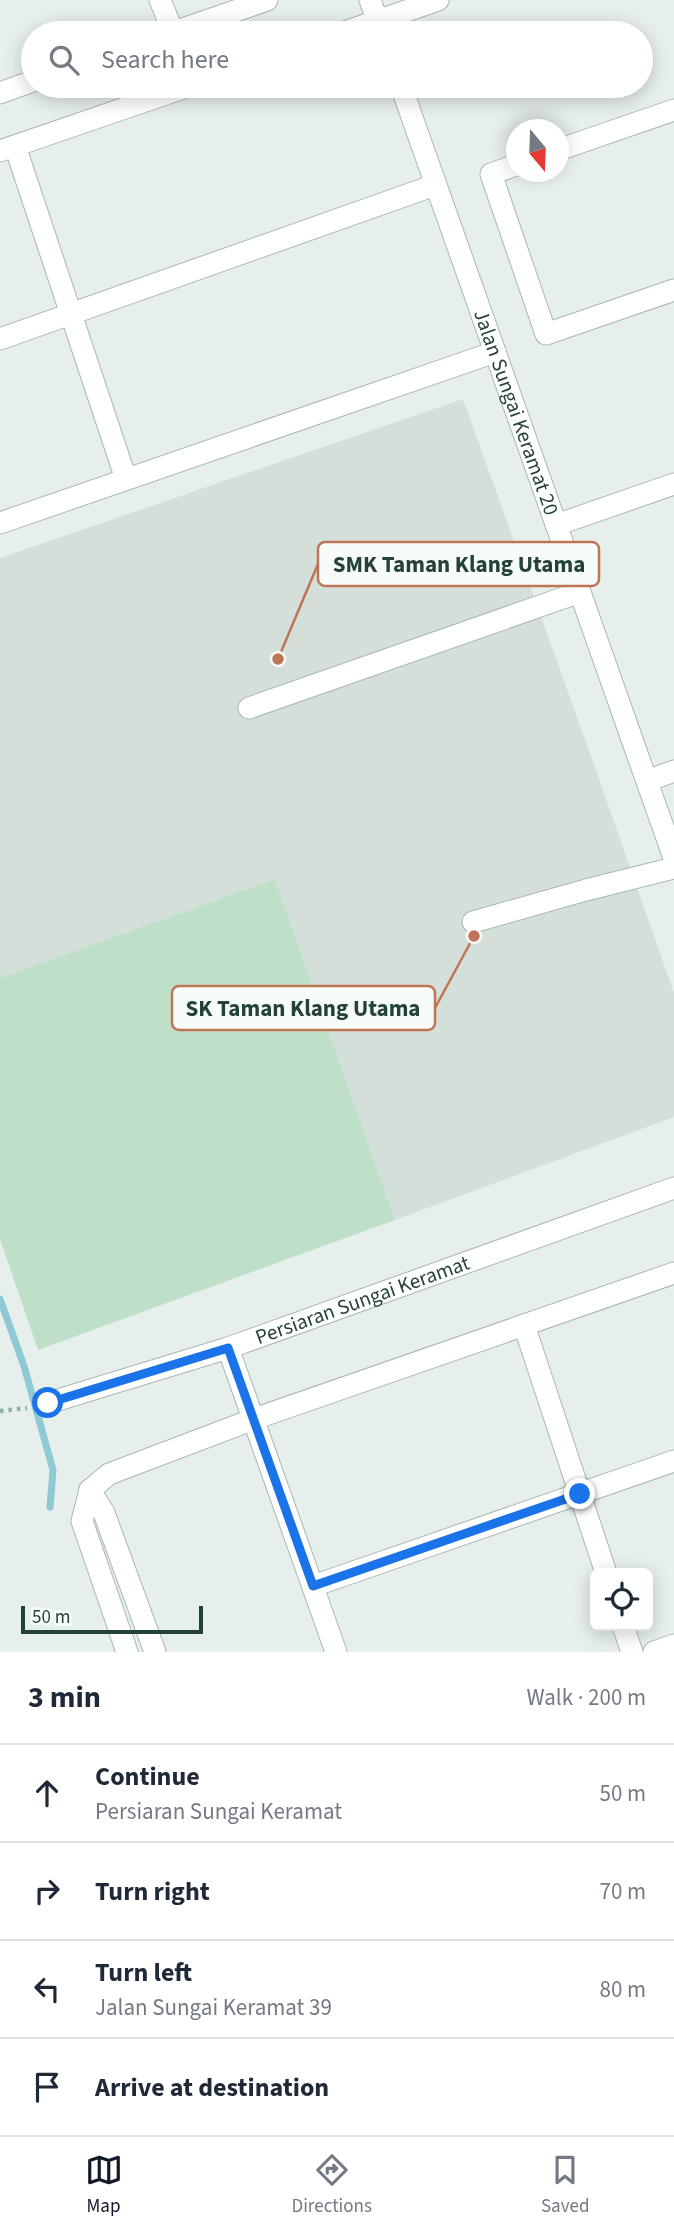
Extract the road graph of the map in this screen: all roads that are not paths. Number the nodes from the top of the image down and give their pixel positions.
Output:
1 (160, 0) edge
2 (267, 0) edge
3 (370, 0) edge
4 (438, 0) edge
5 (168, 21) edge
6 (207, 21) edge
7 (378, 21) edge
8 (393, 21) edge
9 (21, 85) edge
10 (0, 93) edge
11 (155, 98) edge
12 (405, 98) edge
13 (674, 110) edge
14 (569, 146) edge
15 (7, 148) edge
16 (506, 169) edge
17 (436, 185) junction
18 (674, 290) edge
19 (71, 315) junction
20 (0, 339) edge
21 (495, 352) junction
22 (126, 479) junction
23 (674, 484) edge
24 (0, 523) edge
25 (556, 525) junction
26 (580, 593) junction
27 (249, 708) dead end
28 (674, 771) edge
29 (647, 781) junction
30 (674, 858) edge
31 (674, 868) edge
32 (473, 922) dead end
33 (674, 1188) edge
34 (674, 1273) edge
35 (524, 1325) junction
36 (228, 1348) junction
37 (48, 1403) dead end
38 (254, 1419) junction
39 (674, 1461) edge
40 (90, 1490) junction
41 (580, 1494) junction
42 (604, 1568) edge
43 (313, 1586) junction
44 (626, 1631) edge
45 (674, 1645) edge
46 (127, 1652) edge
47 (155, 1652) edge
48 (336, 1652) edge
49 (632, 1652) edge
50 (654, 1652) edge

1 - 5 street
2 - 6 street
3 - 7 street
4 - 8 street
9 - 10 street
11 - 15 street
12 - 17 street, Jalan Sungai Keramat 20
13 - 14 street
15 - 19 street
16 - 18 street
17 - 19 street
17 - 21 street, Jalan Sungai Keramat 20
19 - 20 street
19 - 22 street
21 - 22 street
21 - 25 street, Jalan Sungai Keramat 20
22 - 24 street
23 - 25 street
25 - 26 street, Jalan Sungai Keramat 20
26 - 27 street
26 - 29 street, Jalan Sungai Keramat 20
28 - 29 street
29 - 30 street, Jalan Sungai Keramat 20
31 - 32 street
33 - 36 street, Persiaran Sungai Keramat
34 - 35 street
35 - 38 street
35 - 41 street
36 - 37 street, Persiaran Sungai Keramat
36 - 38 street
38 - 40 street
38 - 43 street
39 - 41 street
40 - 46 street
40 - 47 street
41 - 42 street
41 - 43 street
43 - 48 street
44 - 49 street
45 - 50 street

